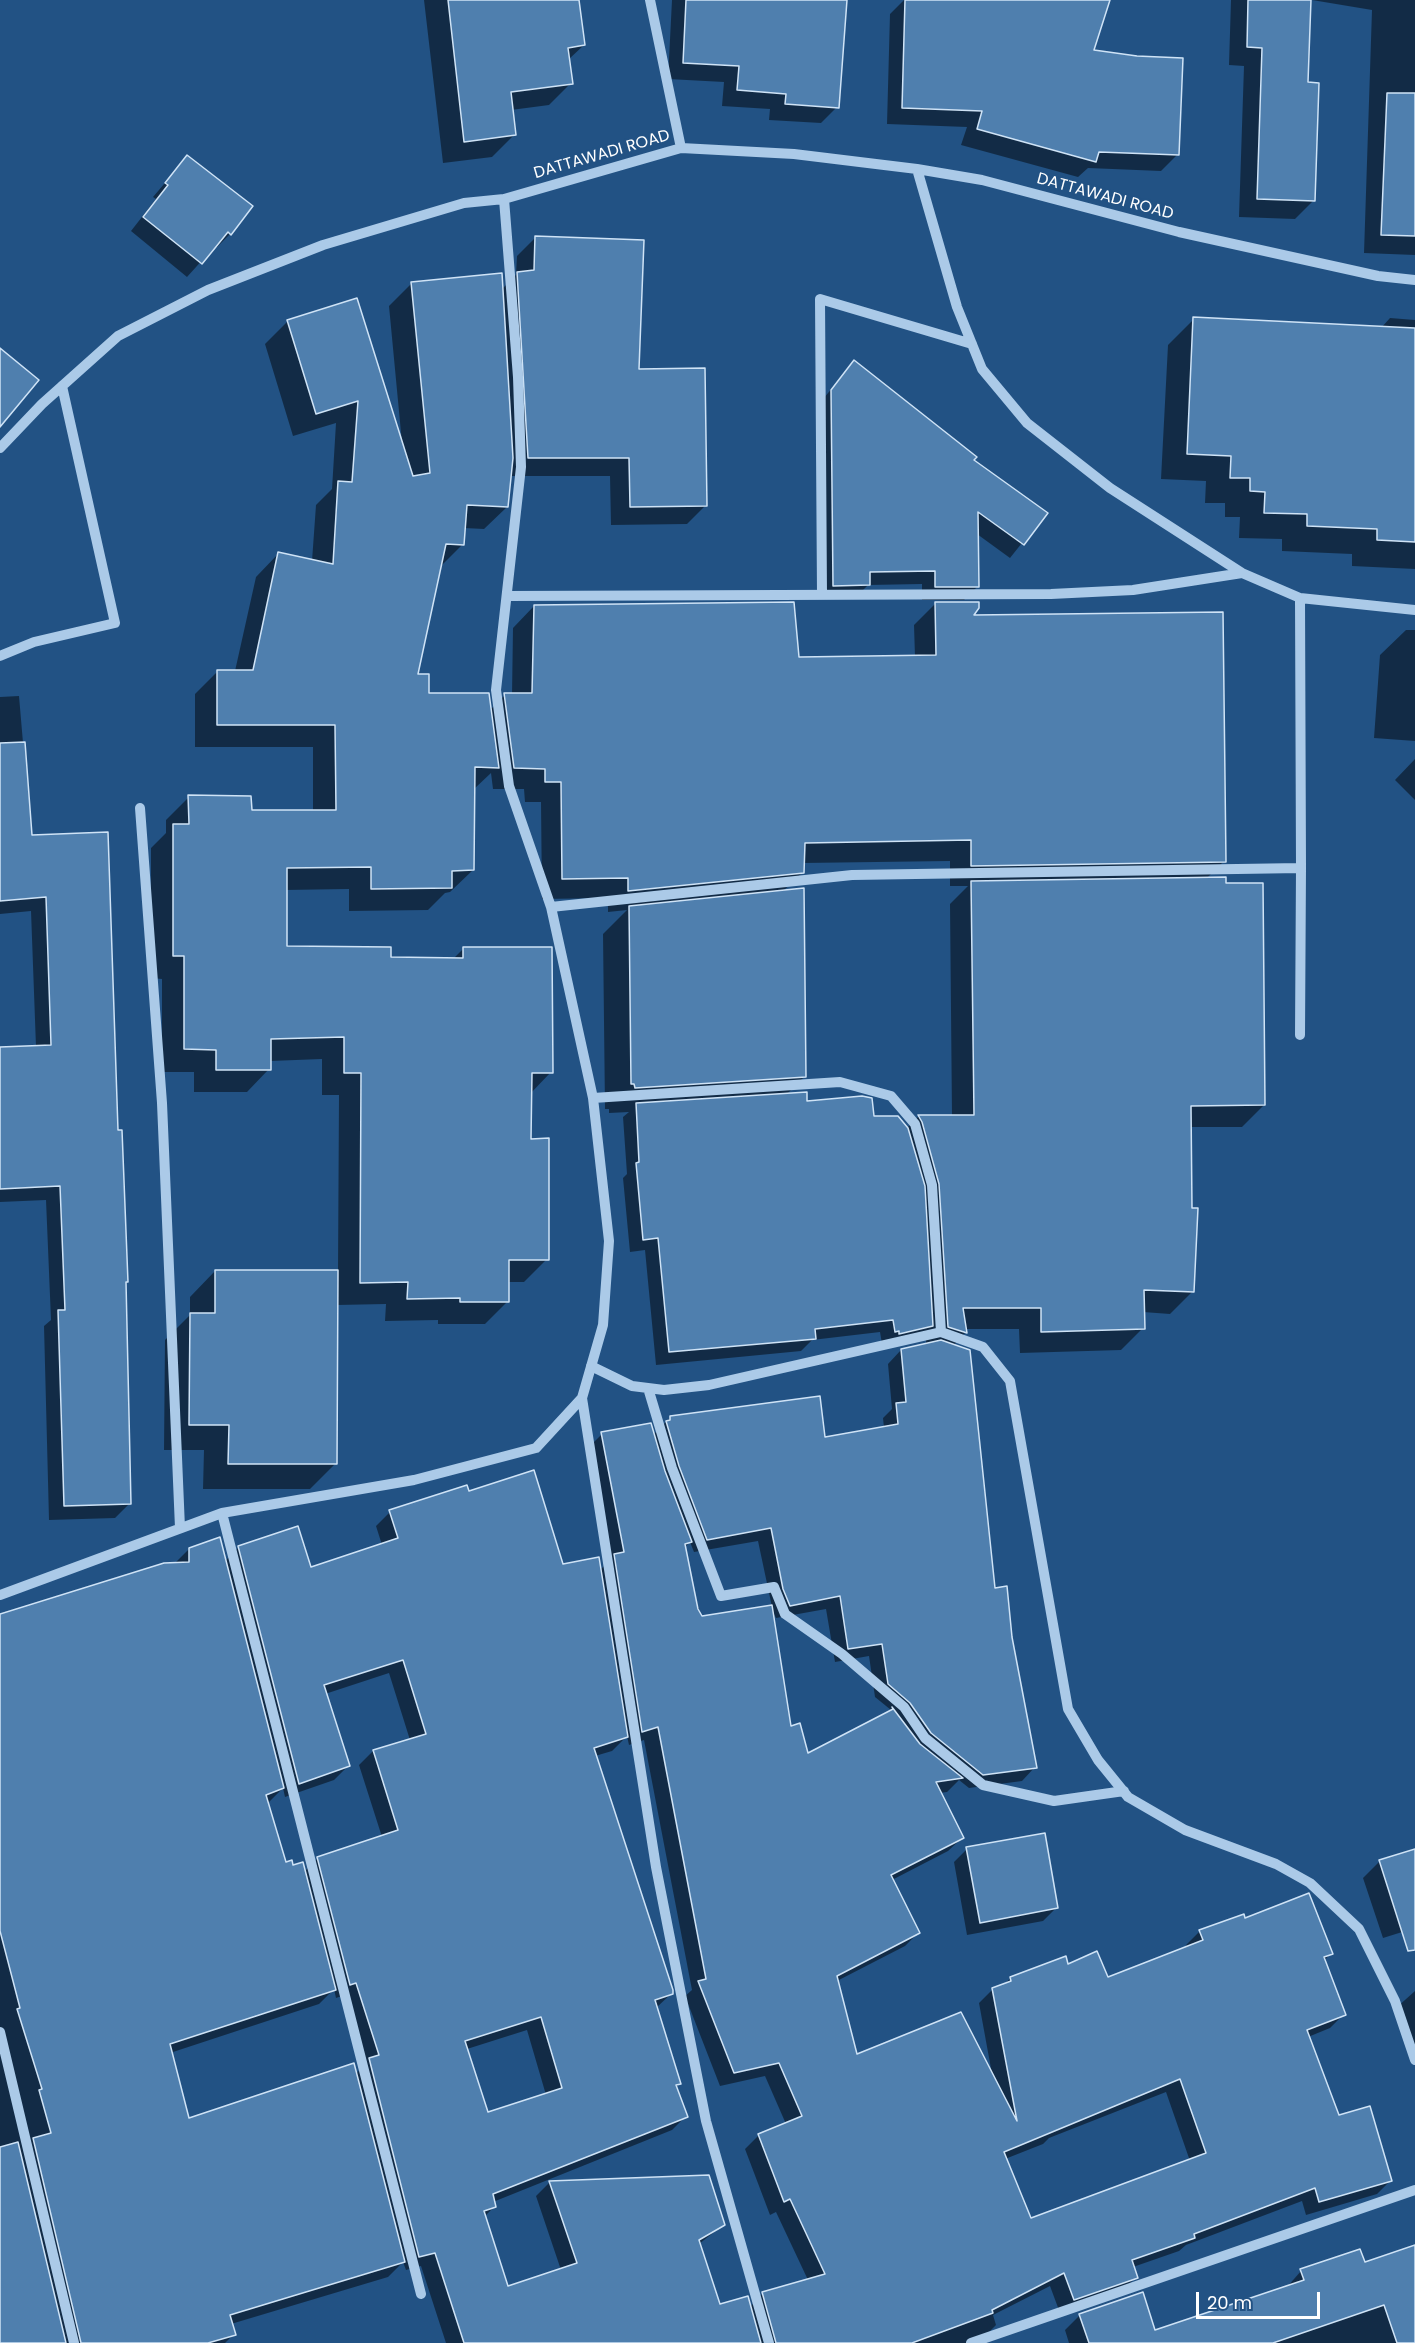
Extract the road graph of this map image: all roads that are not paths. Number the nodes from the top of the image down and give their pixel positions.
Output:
1 (650, 0) edge
2 (681, 148) junction
3 (917, 169) junction
4 (504, 199) junction
5 (1415, 280) edge
6 (972, 344) junction
7 (62, 386) junction
8 (0, 448) edge
9 (1242, 573) junction
10 (822, 595) junction
11 (508, 596) junction
12 (1300, 598) junction
13 (1415, 610) edge
14 (0, 656) edge
15 (140, 808) dead end
16 (1301, 868) junction
17 (551, 907) junction
18 (1300, 1035) dead end
19 (593, 1098) junction
20 (941, 1332) junction
21 (591, 1366) junction
22 (648, 1388) junction
23 (582, 1398) junction
24 (222, 1513) junction
25 (180, 1528) junction
26 (0, 1595) edge
27 (1124, 1791) junction
28 (0, 2032) edge
29 (1415, 2060) edge
30 (1415, 2190) edge
31 (420, 2294) dead end
32 (74, 2343) edge
33 (770, 2343) edge
34 (971, 2343) edge

1 - 2 street
2 - 3 street, DATTAWADI ROAD
2 - 4 street, DATTAWADI ROAD
3 - 5 street, DATTAWADI ROAD
3 - 6 street
4 - 7 street, DATTAWADI ROAD
4 - 11 street
6 - 9 street
6 - 10 street
7 - 8 street, DATTAWADI ROAD
7 - 14 street
9 - 10 street
9 - 12 street
10 - 11 street
11 - 17 street
12 - 13 street
12 - 16 street
15 - 25 street
16 - 17 street
16 - 18 street
17 - 19 street
19 - 20 street
19 - 21 street
20 - 22 street
20 - 27 street
21 - 22 street
21 - 23 street
22 - 27 street
23 - 24 street
23 - 33 street
24 - 25 street
24 - 31 street
25 - 26 street
27 - 29 street
28 - 32 street
30 - 34 street

